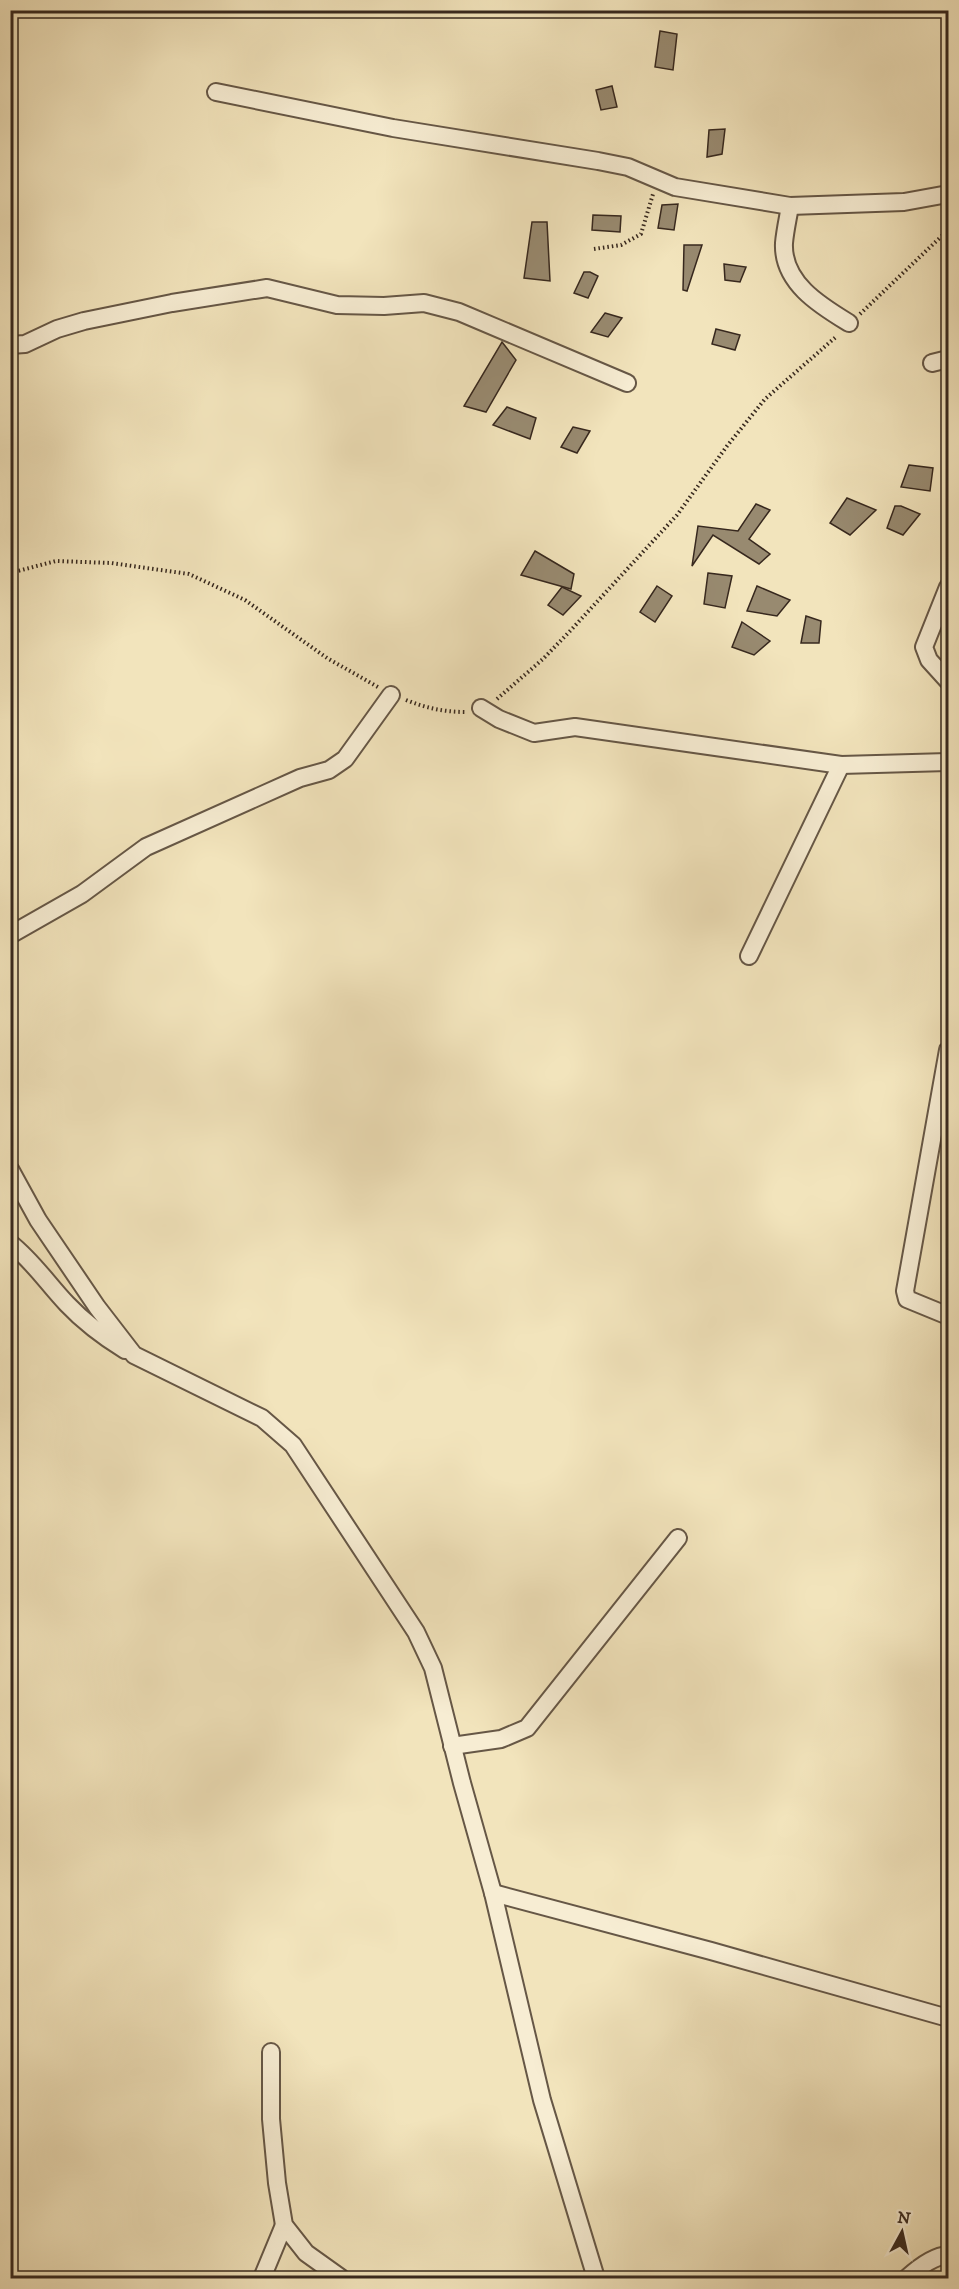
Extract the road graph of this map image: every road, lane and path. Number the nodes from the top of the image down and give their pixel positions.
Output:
1 (216, 92) dead end
2 (628, 167) junction
3 (948, 194) edge
4 (790, 206) junction
5 (948, 230) edge
6 (594, 249) dead end
7 (849, 323) junction
8 (10, 345) edge
9 (627, 382) dead end
10 (10, 573) edge
11 (948, 587) edge
12 (948, 681) edge
13 (391, 694) junction
14 (481, 708) junction
15 (948, 762) edge
16 (840, 765) junction
17 (10, 936) edge
18 (749, 956) dead end
19 (948, 1050) edge
20 (10, 1169) edge
21 (10, 1243) edge
22 (948, 1320) edge
23 (134, 1355) junction
24 (678, 1538) dead end
25 (452, 1746) junction
26 (493, 1893) junction
27 (948, 2018) edge
28 (271, 2052) dead end
29 (284, 2226) junction
30 (948, 2255) edge
31 (262, 2278) edge
32 (341, 2278) edge
33 (596, 2278) edge
34 (907, 2278) edge

1 - 2 street
2 - 4 street
2 - 6 path
3 - 4 street
4 - 7 street
5 - 7 path
7 - 14 path
8 - 9 street
10 - 13 path
11 - 12 street
13 - 14 path
13 - 17 street
14 - 16 street
15 - 16 street
16 - 18 street
19 - 22 street
20 - 23 street
21 - 23 street
23 - 25 street
24 - 25 street
25 - 26 street
26 - 27 street
26 - 33 street
28 - 29 street
29 - 31 street
29 - 32 street
30 - 34 street

